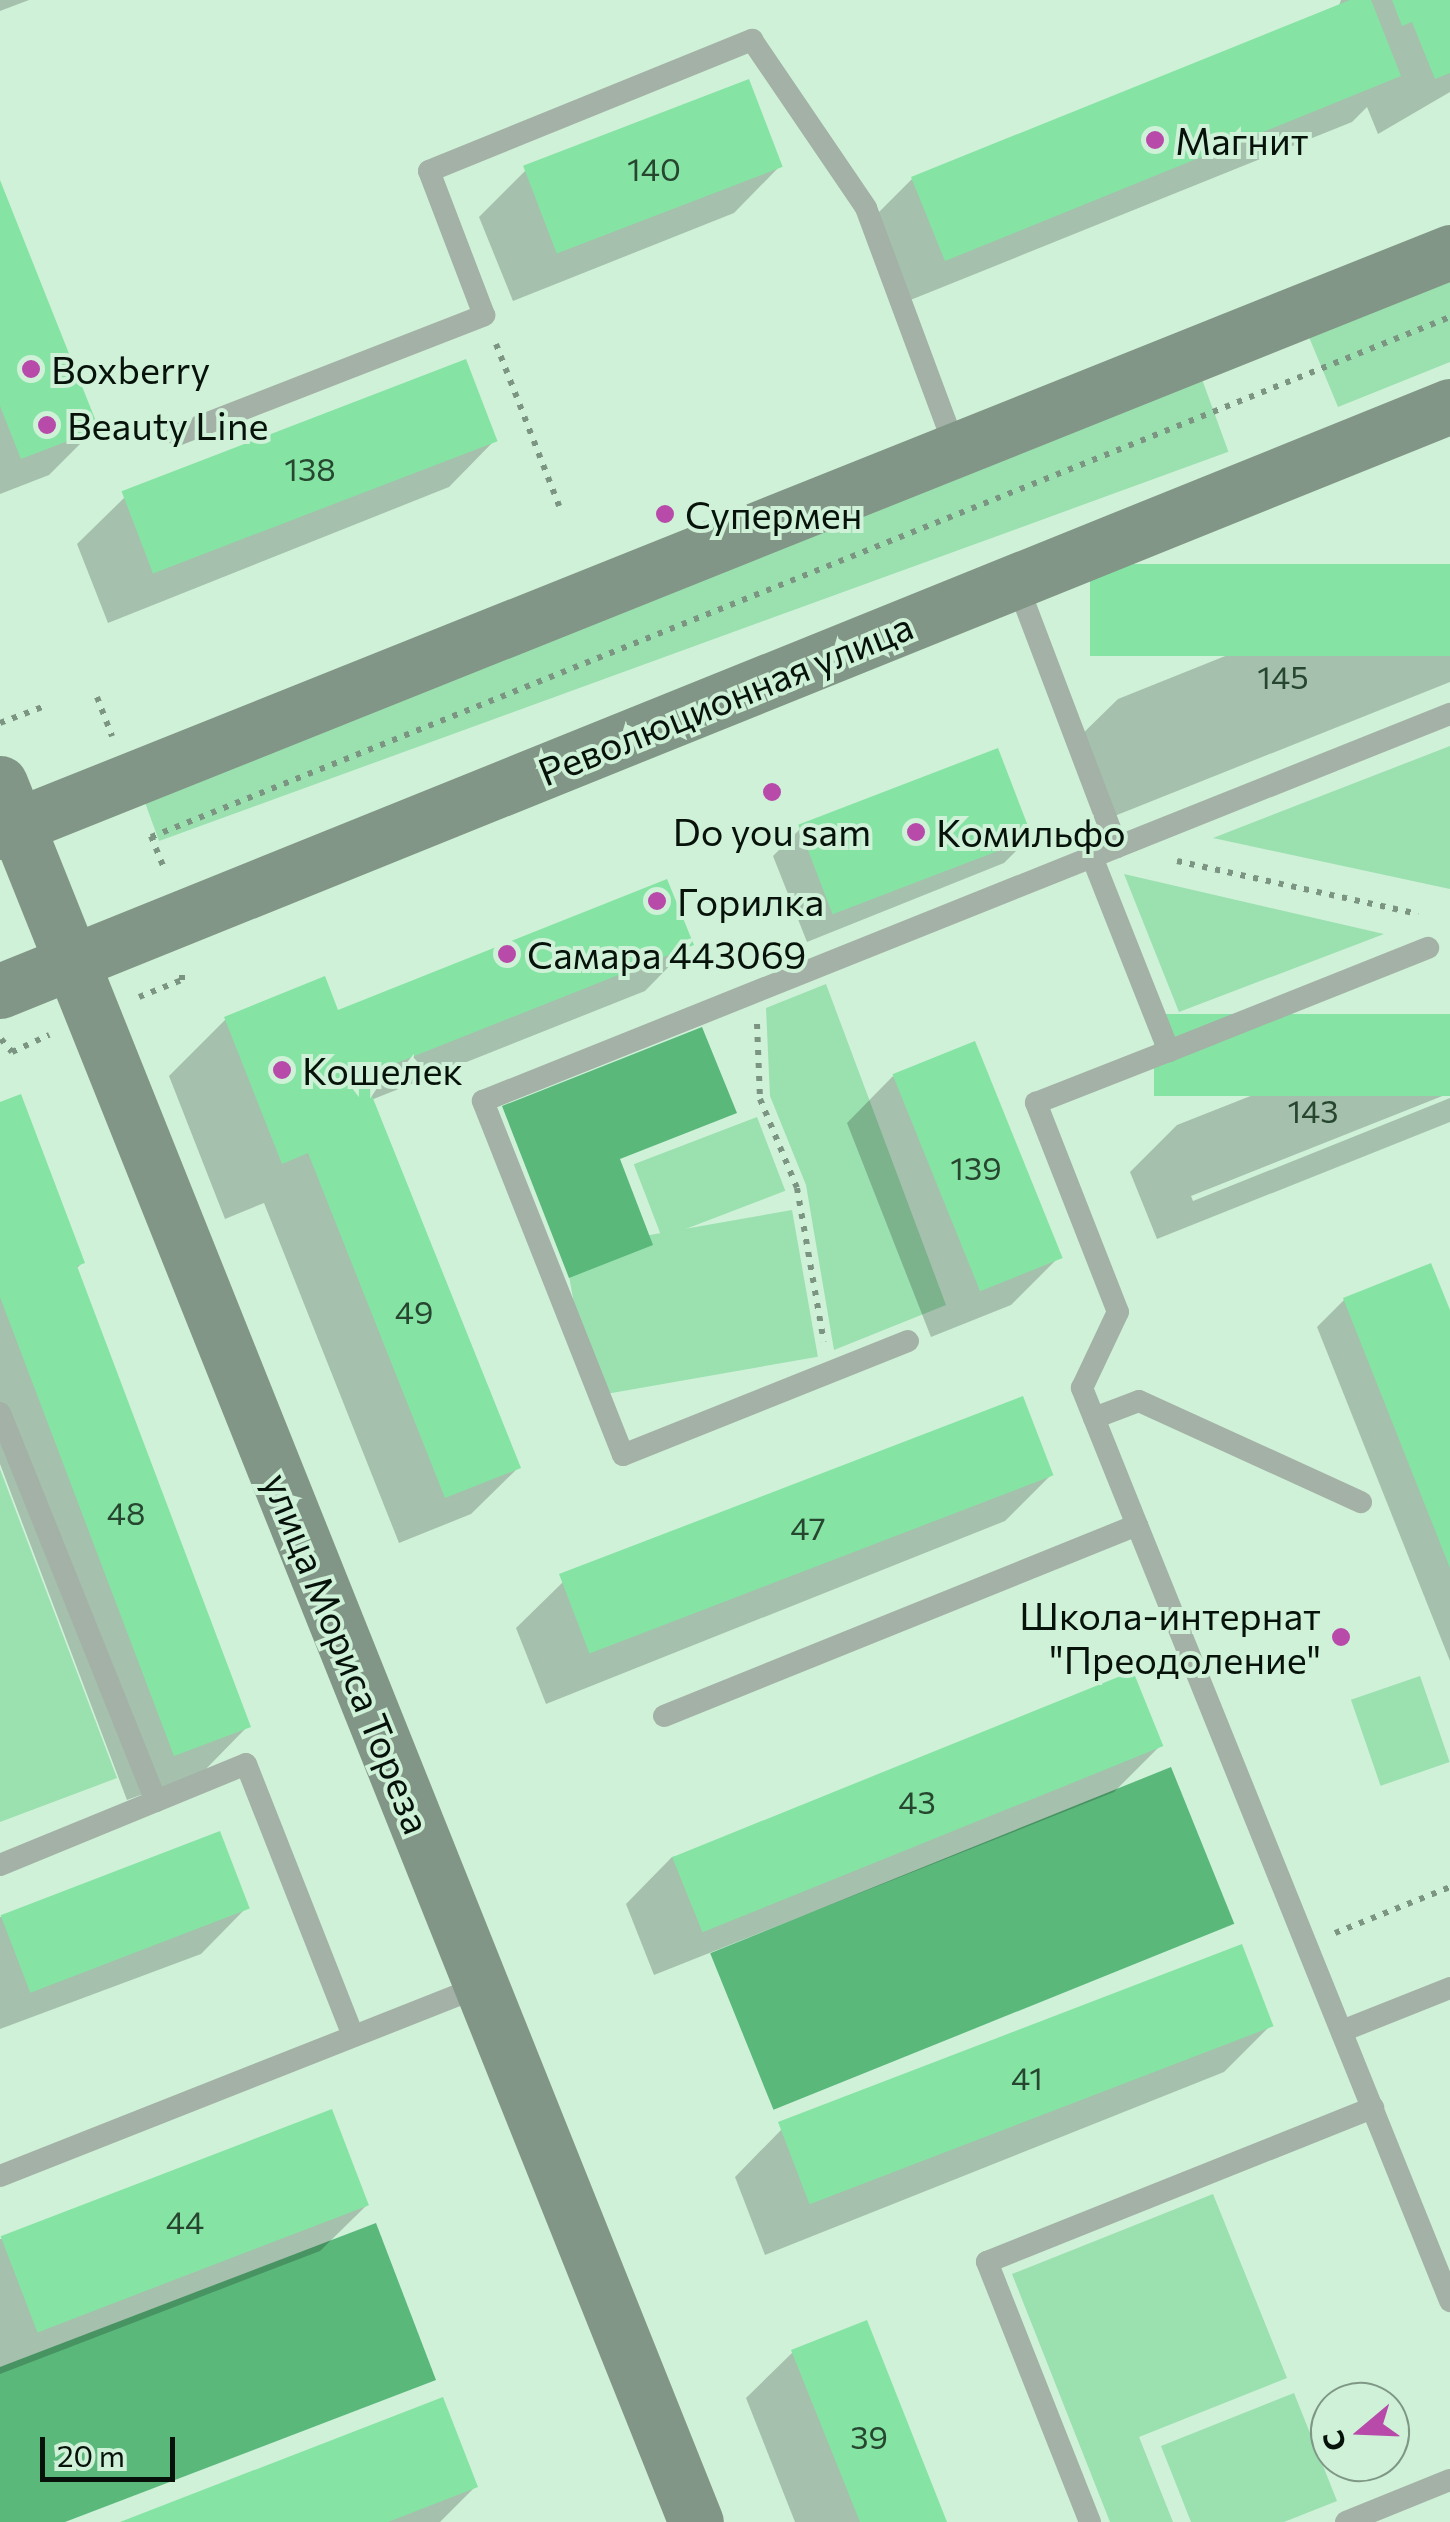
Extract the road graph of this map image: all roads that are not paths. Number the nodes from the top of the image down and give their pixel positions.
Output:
1 (1450, 252) edge
2 (1450, 406) edge
3 (177, 436) dead end
4 (957, 453) junction
5 (1016, 581) junction
6 (1450, 714) edge
7 (5, 813) edge
8 (1117, 847) junction
9 (1092, 857) junction
10 (1428, 948) dead end
11 (71, 962) junction
12 (0, 990) edge
13 (1169, 1051) junction
14 (908, 1341) dead end
15 (0, 1413) edge
16 (1094, 1418) junction
17 (1361, 1502) dead end
18 (1137, 1525) junction
19 (664, 1716) dead end
20 (156, 1801) junction
21 (0, 1865) edge
22 (481, 1986) junction
23 (1450, 1988) edge
24 (1342, 2031) junction
25 (353, 2035) junction
26 (1373, 2108) junction
27 (0, 2176) edge
28 (1450, 2301) edge
29 (1450, 2480) edge
30 (696, 2522) edge
31 (1090, 2522) edge
32 (1346, 2522) edge

1 - 4 main road
2 - 5 main road, Революционная улица
3 - 4 lane
4 - 7 main road
5 - 8 lane
5 - 11 main road, Революционная улица
6 - 8 lane
7 - 11 main road, улица Мориса Тореза
8 - 9 lane
9 - 13 lane
9 - 14 lane
10 - 13 lane
11 - 12 main road, Революционная улица
11 - 22 main road, улица Мориса Тореза
13 - 16 lane
15 - 20 lane
16 - 17 lane
16 - 18 lane
18 - 19 lane
18 - 24 lane
20 - 21 lane
20 - 25 lane
22 - 25 lane
22 - 30 main road, улица Мориса Тореза
23 - 24 lane
24 - 26 lane
25 - 27 lane
26 - 28 lane
26 - 31 lane
29 - 32 lane

